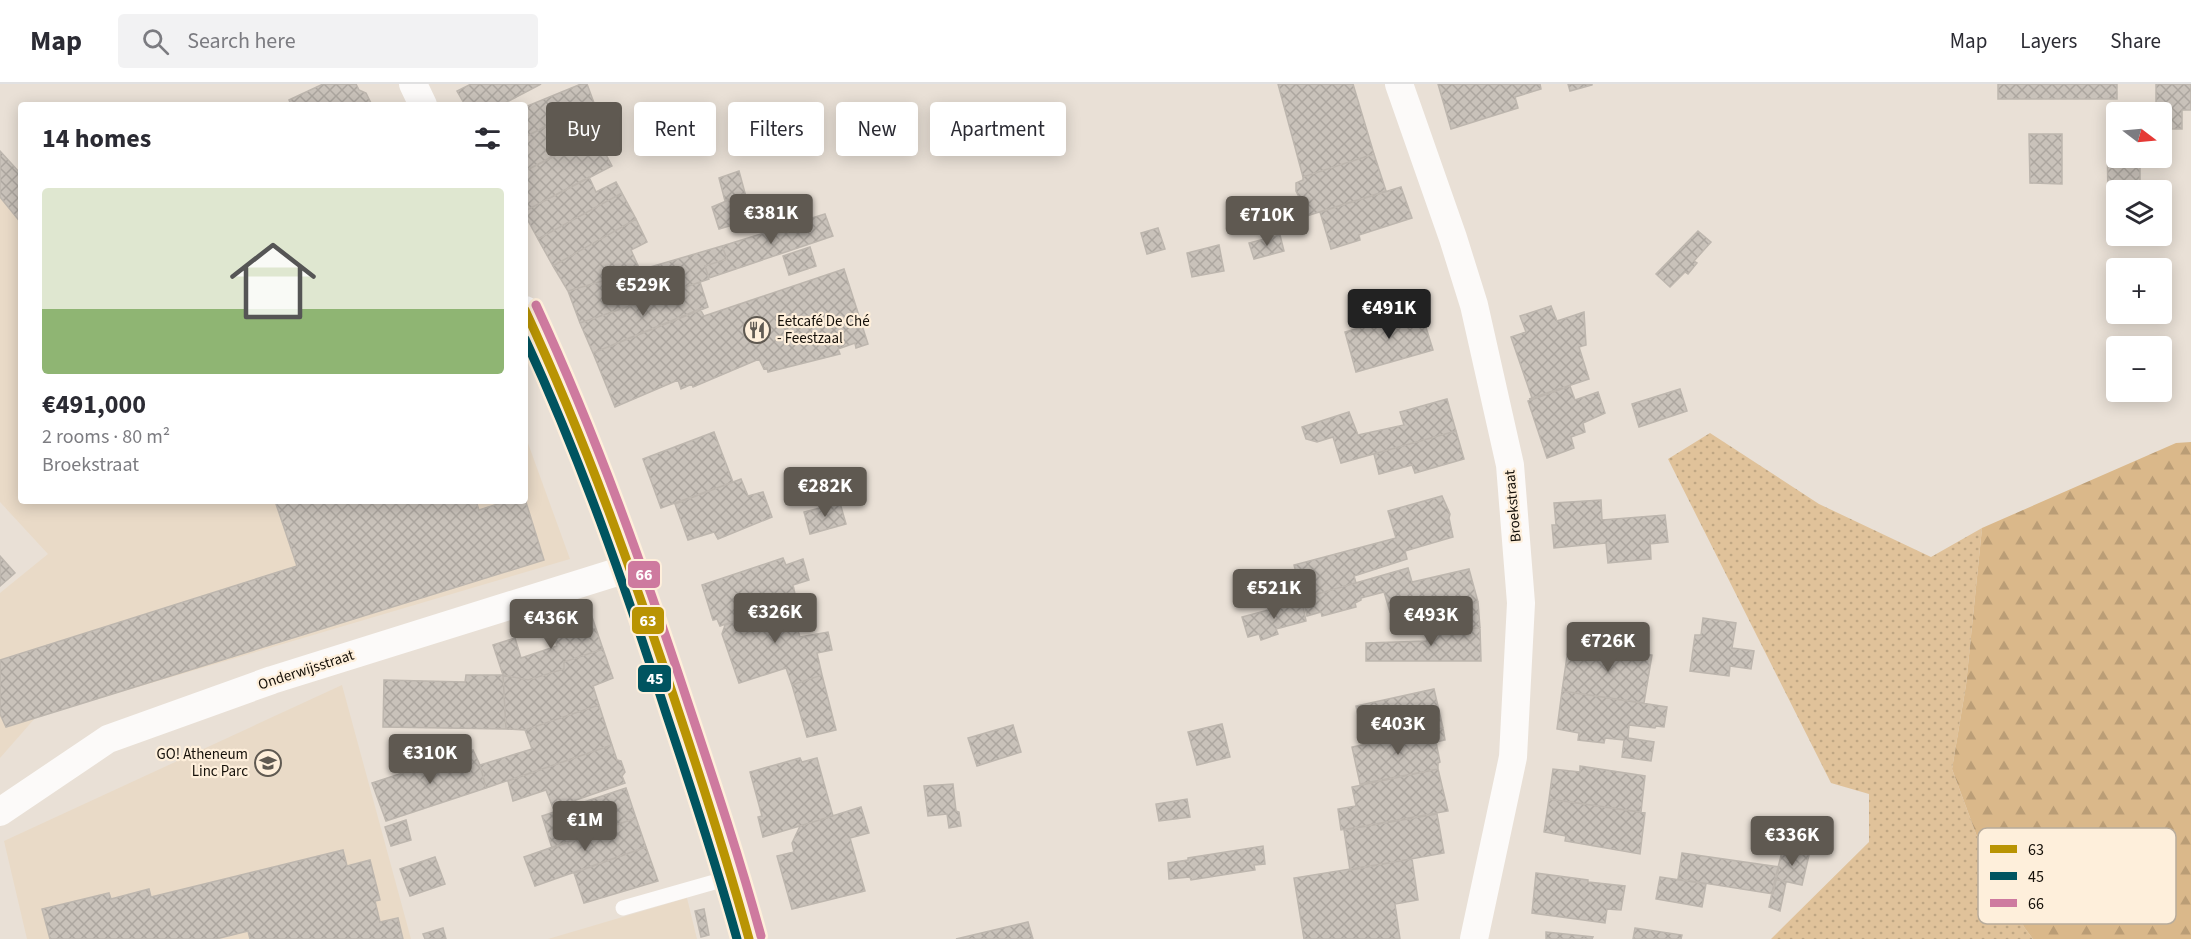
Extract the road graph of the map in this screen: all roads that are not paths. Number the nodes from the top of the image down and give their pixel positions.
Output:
1 (413, 84) edge
2 (1399, 84) edge
3 (422, 102) edge
4 (528, 316) edge
5 (630, 568) junction
6 (0, 812) edge
7 (732, 877) junction
8 (623, 908) dead end
9 (749, 939) edge
10 (1474, 939) edge

1 - 3 street
2 - 10 street, Broekstraat
4 - 5 street
5 - 6 street, Onderwijsstraat
5 - 7 street
7 - 8 lane
7 - 9 street

